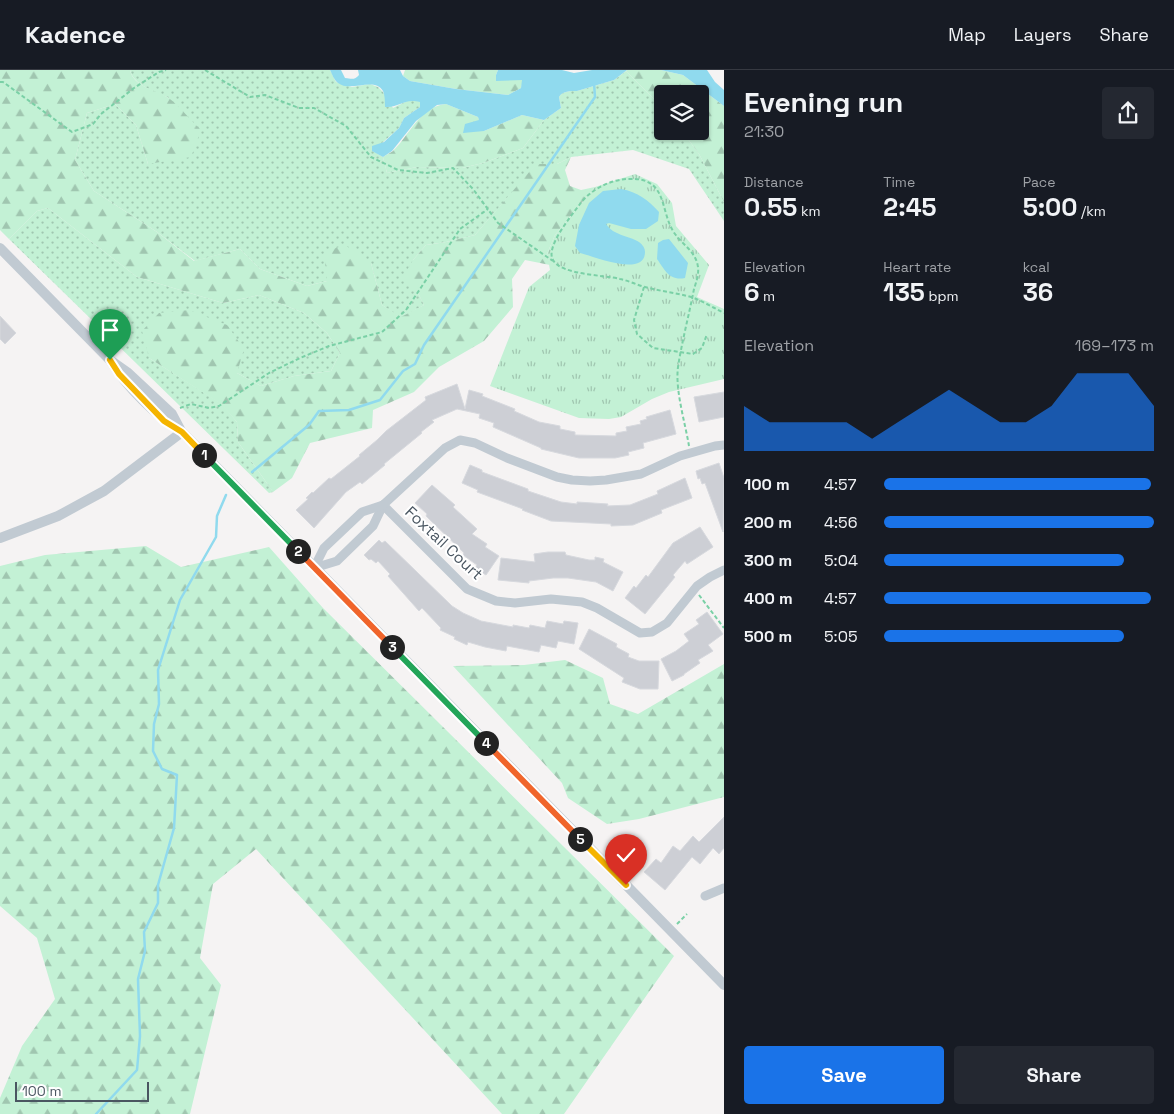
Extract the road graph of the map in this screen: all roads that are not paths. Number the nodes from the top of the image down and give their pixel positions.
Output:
1 (0, 248) edge
2 (182, 432) junction
3 (724, 445) edge
4 (383, 505) junction
5 (0, 538) edge
6 (314, 568) junction
7 (724, 570) edge
8 (724, 888) edge
9 (704, 896) dead end
10 (724, 985) edge

1 - 2 street
2 - 5 street
2 - 6 street
3 - 4 street
4 - 6 street
4 - 6 street
4 - 7 street, Foxtail Court
6 - 10 street
8 - 9 street

